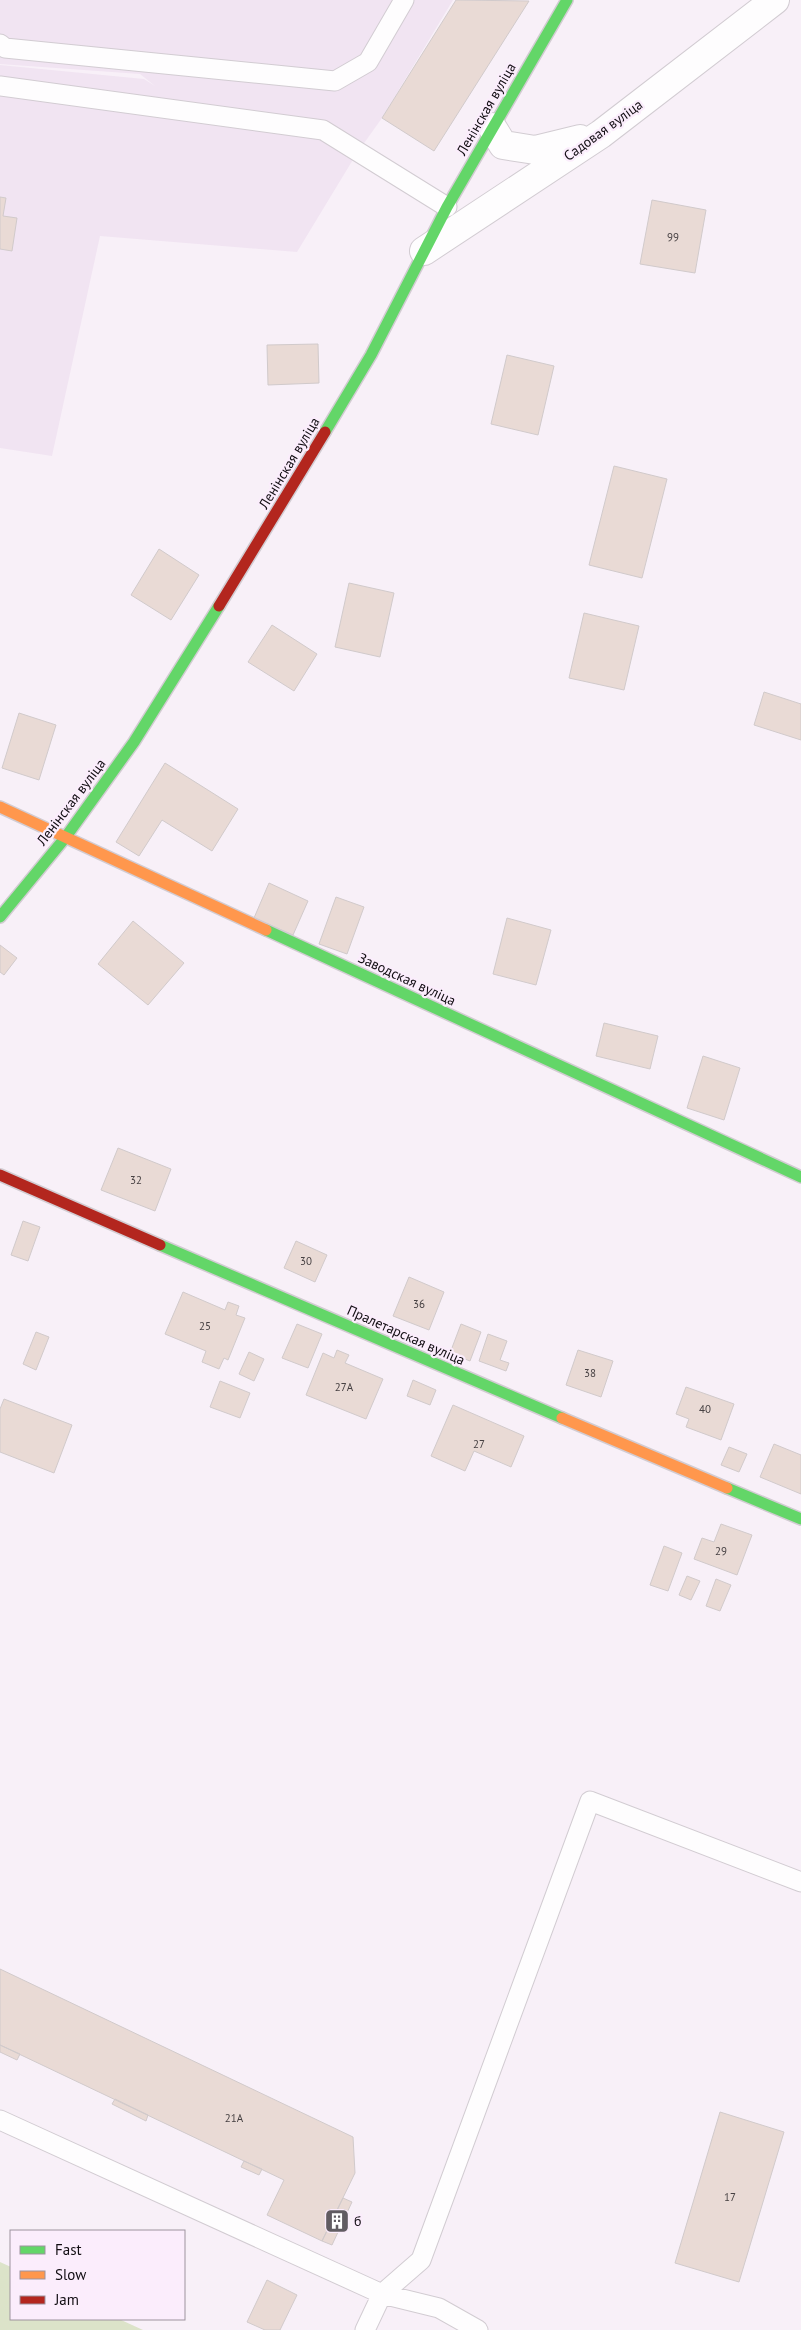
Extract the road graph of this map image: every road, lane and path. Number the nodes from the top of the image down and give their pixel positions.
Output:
1 (404, 0) edge
2 (567, 0) edge
3 (775, 0) edge
4 (0, 44) edge
5 (0, 86) edge
6 (492, 127) junction
7 (601, 134) junction
8 (447, 207) junction
9 (424, 251) junction
10 (0, 808) edge
11 (65, 838) junction
12 (0, 917) edge
13 (0, 1175) edge
14 (801, 1177) edge
15 (801, 1519) edge
16 (801, 1882) edge
17 (0, 2120) edge
18 (382, 2294) junction
19 (365, 2330) edge
20 (478, 2330) edge

1 - 4 lane
2 - 6 street, Ленінская вуліца
3 - 7 street, Садовая вуліца
5 - 8 lane
6 - 7 street
6 - 8 street, Ленінская вуліца
7 - 9 street, Садовая вуліца
8 - 9 street, Ленінская вуліца
9 - 11 street, Ленінская вуліца
10 - 11 street, Заводская вуліца
11 - 12 street, Ленінская вуліца
11 - 14 street, Заводская вуліца
13 - 15 street, Пралетарская вуліца
16 - 18 lane
17 - 18 lane
18 - 19 lane
18 - 20 lane

